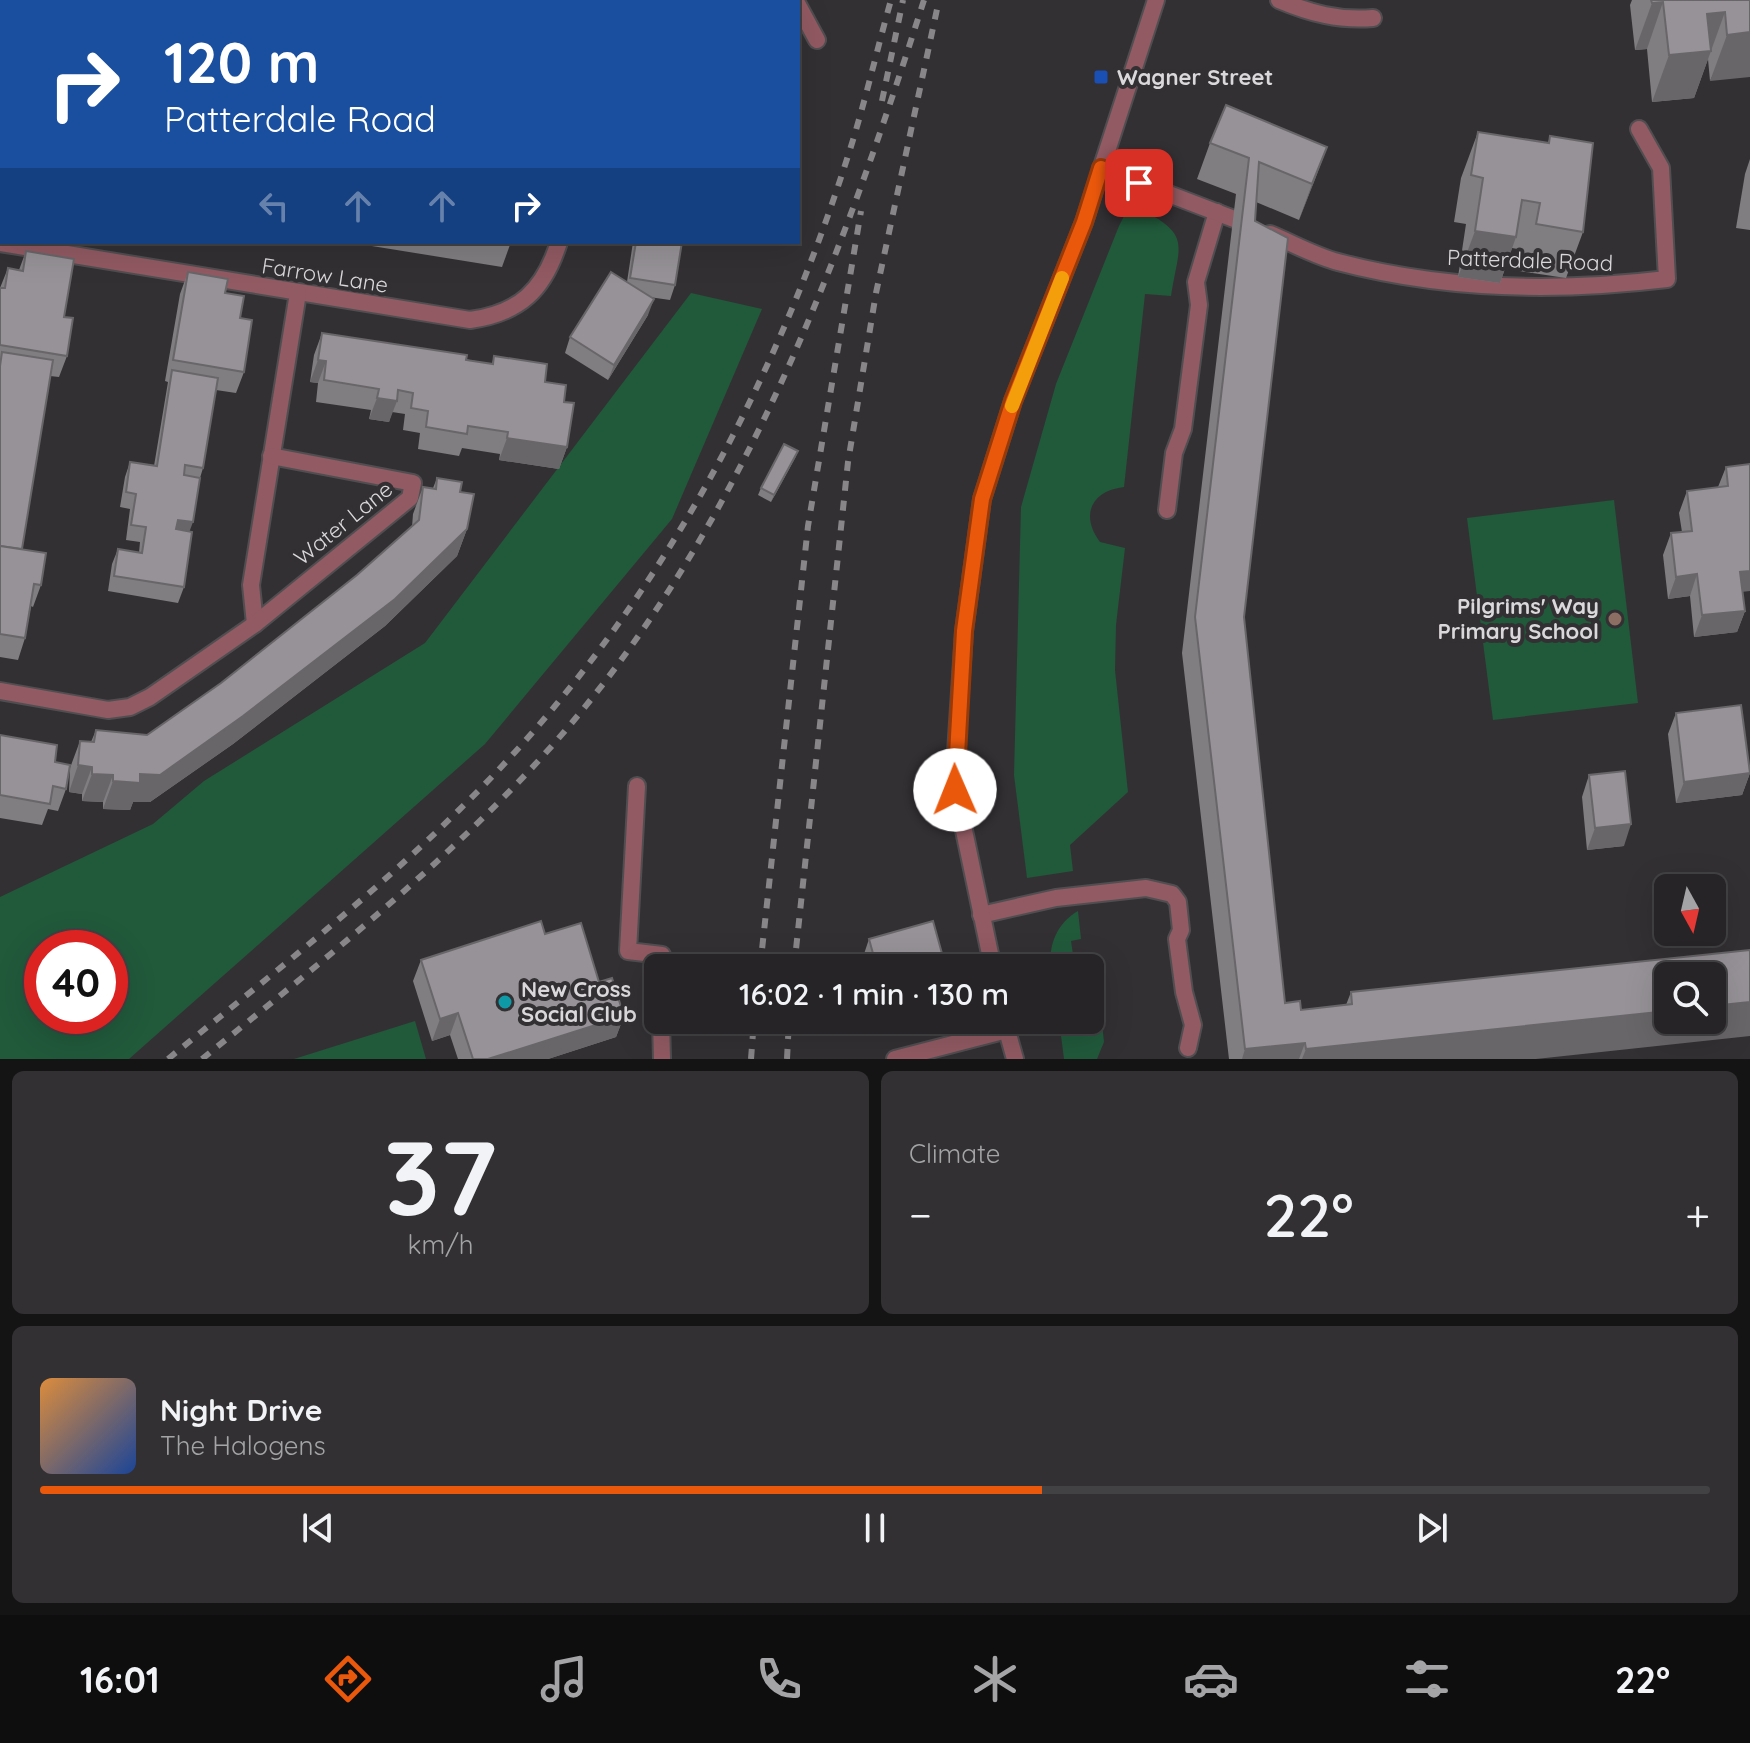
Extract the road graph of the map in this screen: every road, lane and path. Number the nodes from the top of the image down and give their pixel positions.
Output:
1 (1156, 0) edge
2 (1279, 0) edge
3 (800, 8) edge
4 (1373, 18) dead end
5 (817, 40) dead end
6 (1639, 129) dead end
7 (1101, 168) junction
8 (1217, 212) junction
9 (1234, 219) dead end
10 (1257, 229) edge
11 (6, 244) edge
12 (558, 244) edge
13 (298, 293) junction
14 (271, 456) junction
15 (1167, 510) dead end
16 (255, 624) junction
17 (0, 691) edge
18 (637, 786) dead end
19 (981, 915) junction
20 (654, 954) edge
21 (990, 954) edge
22 (661, 1034) edge
23 (977, 1034) edge
24 (1008, 1034) edge
25 (1188, 1048) dead end
26 (662, 1059) edge
27 (895, 1059) edge
28 (1015, 1059) edge

1 - 7 street
2 - 4 street
3 - 5 street
6 - 10 street, Patterdale Road
7 - 8 street
7 - 19 street
8 - 9 street
8 - 15 street
11 - 13 street, Farrow Lane
12 - 13 street, Farrow Lane
13 - 14 street, Water Lane
14 - 16 street, Water Lane
14 - 16 street, Water Lane
16 - 17 street, Water Lane
18 - 20 street
19 - 21 street
19 - 25 street
22 - 26 street
23 - 27 street
24 - 28 street

